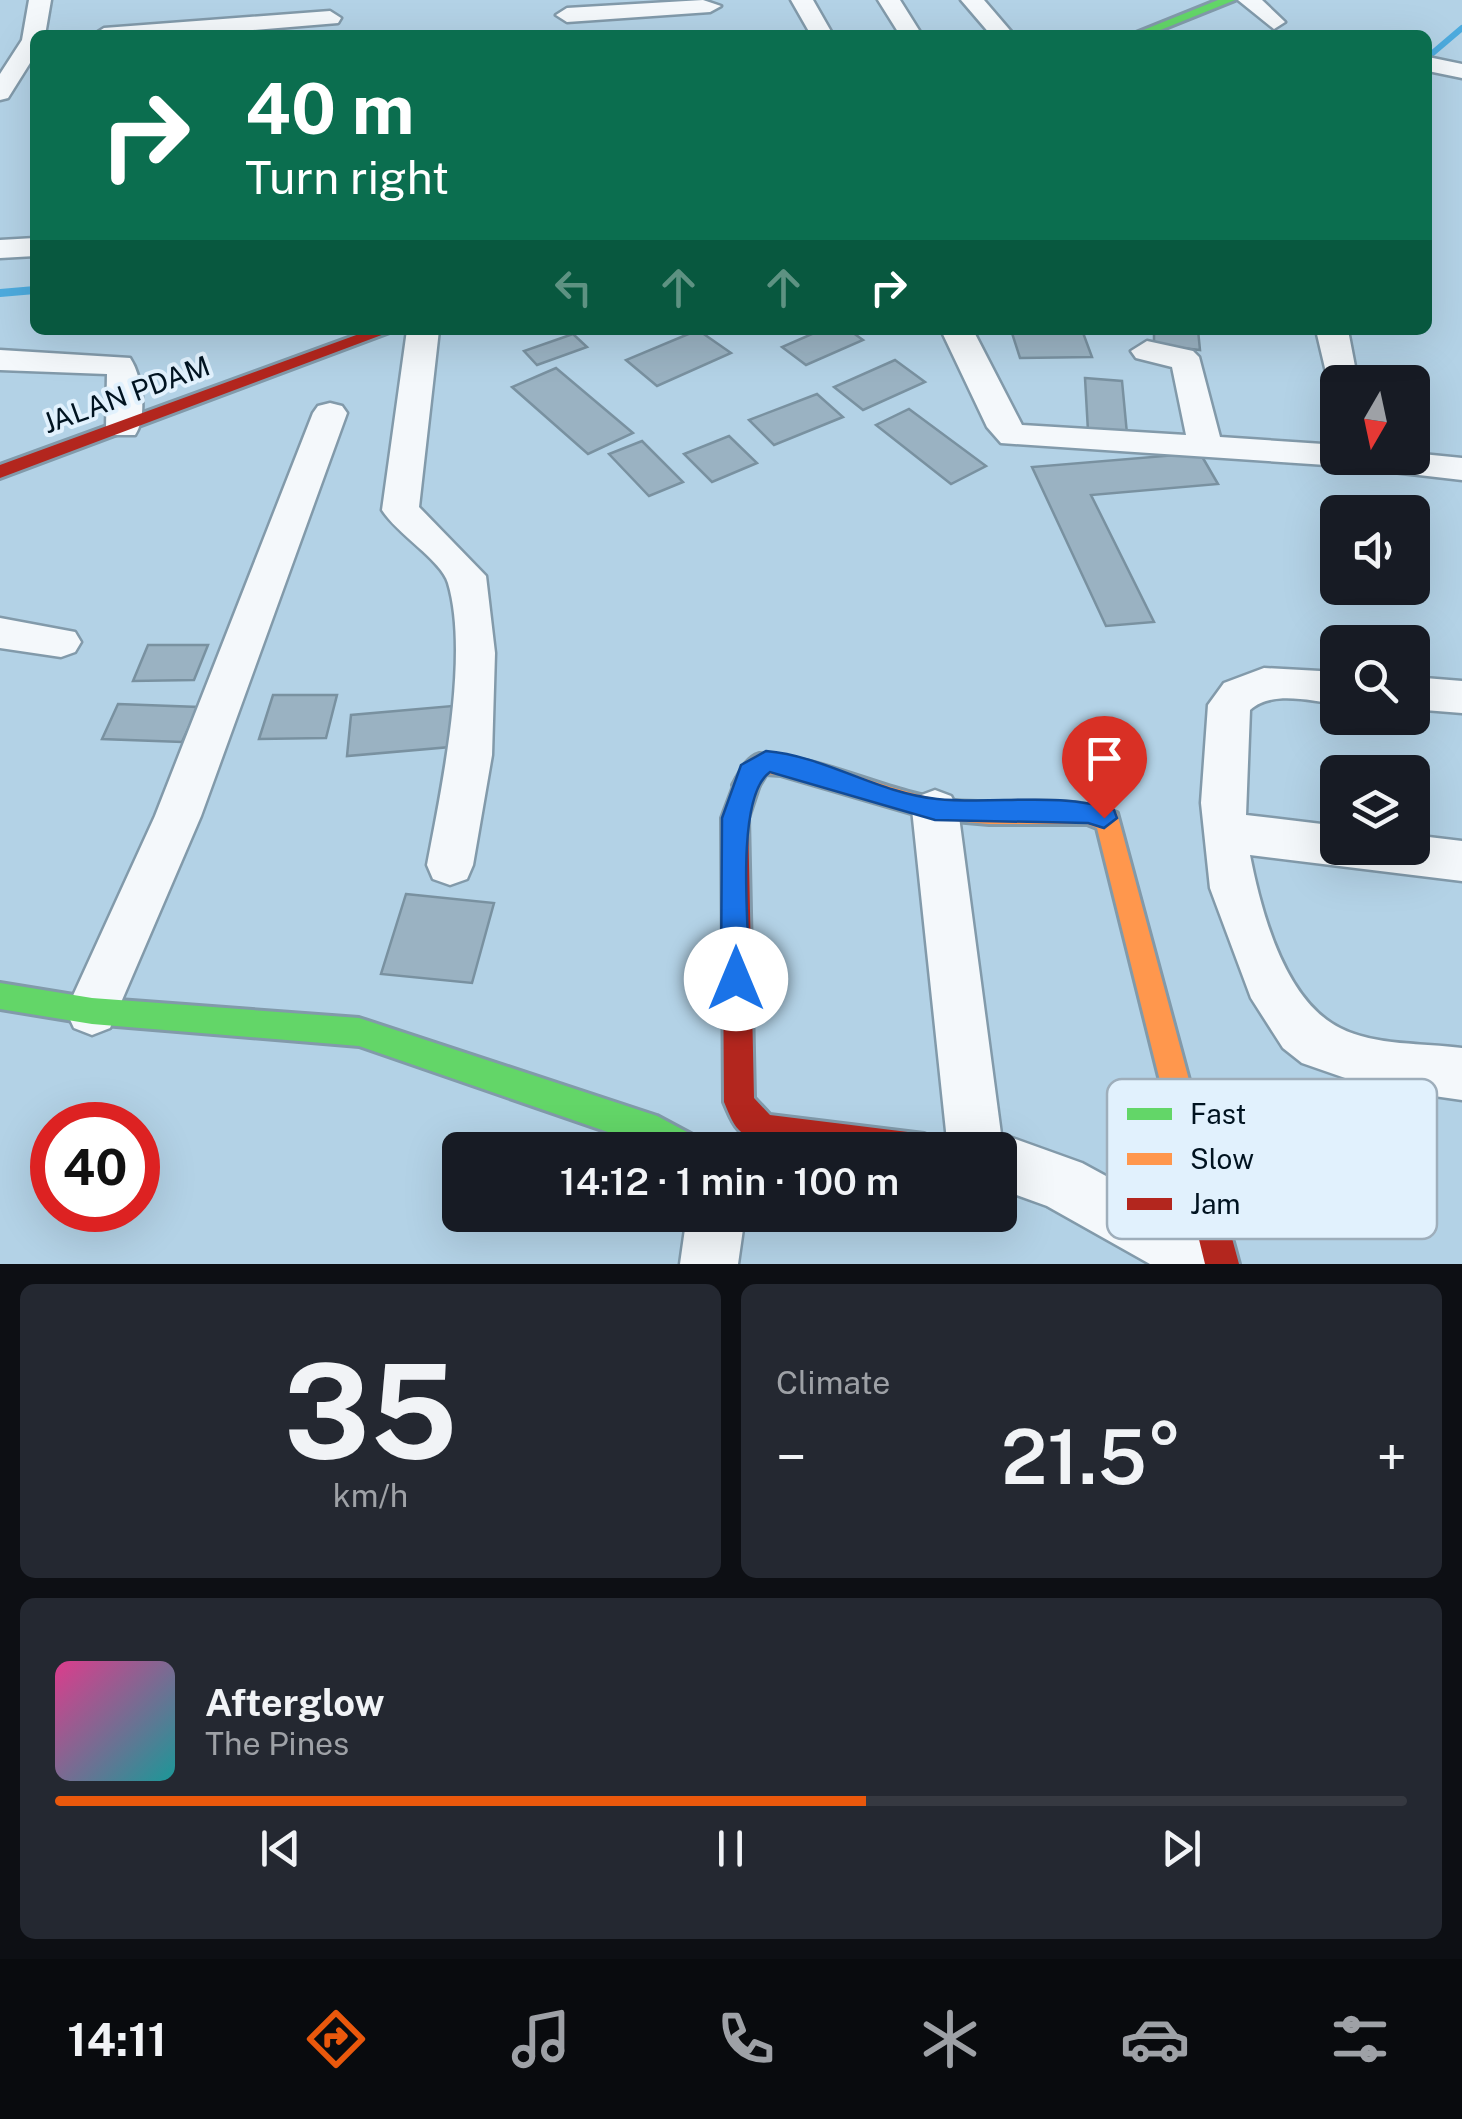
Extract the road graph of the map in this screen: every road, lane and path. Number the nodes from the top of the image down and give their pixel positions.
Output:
1 (40, 0) edge
2 (802, 0) edge
3 (889, 0) edge
4 (972, 0) edge
5 (1230, 0) edge
6 (1249, 0) edge
7 (710, 6) dead end
8 (566, 15) dead end
9 (330, 18) dead end
10 (1274, 22) dead end
11 (620, 23) edge
12 (35, 30) edge
13 (170, 30) edge
14 (819, 30) edge
15 (908, 30) edge
16 (999, 30) edge
17 (1150, 30) edge
18 (30, 51) edge
19 (1432, 65) edge
20 (1462, 71) edge
21 (0, 93) edge
22 (30, 246) edge
23 (0, 249) edge
24 (373, 335) edge
25 (422, 335) edge
26 (959, 335) edge
27 (1333, 335) edge
28 (1148, 352) dead end
29 (0, 360) edge
30 (1339, 365) edge
31 (330, 413) dead end
32 (123, 428) junction
33 (1205, 448) junction
34 (1320, 455) edge
35 (1430, 466) edge
36 (1462, 469) edge
37 (0, 472) edge
38 (0, 632) edge
39 (61, 642) dead end
40 (1320, 687) edge
41 (1430, 695) edge
42 (1462, 697) edge
43 (935, 810) junction
44 (1224, 832) junction
45 (1320, 844) edge
46 (1430, 858) edge
47 (1462, 862) edge
48 (450, 865) dead end
49 (0, 996) edge
50 (92, 1011) junction
51 (1462, 1074) edge
52 (1174, 1079) edge
53 (658, 1132) edge
54 (777, 1132) edge
55 (974, 1132) edge
56 (1017, 1167) edge
57 (1107, 1207) edge
58 (713, 1232) edge
59 (1163, 1239) edge
60 (1216, 1239) edge
61 (708, 1264) edge
62 (1208, 1264) edge
63 (1222, 1264) edge

1 - 12 street
2 - 14 street
3 - 15 street
4 - 16 street
5 - 17 street
6 - 10 street
7 - 11 street
8 - 11 street
9 - 13 street
18 - 21 street
19 - 20 street
22 - 23 street
24 - 32 street, JALAN PDAM
25 - 48 street
26 - 33 street
27 - 30 street
28 - 33 street
29 - 32 street
31 - 50 street
32 - 37 street, JALAN PDAM
33 - 34 street
35 - 36 street
38 - 39 street
40 - 44 street
41 - 42 street
43 - 52 street
43 - 54 street
43 - 55 street
44 - 45 street
44 - 51 street
46 - 47 street
49 - 50 street
50 - 53 street
56 - 57 street
58 - 61 street
59 - 62 street
60 - 63 street

